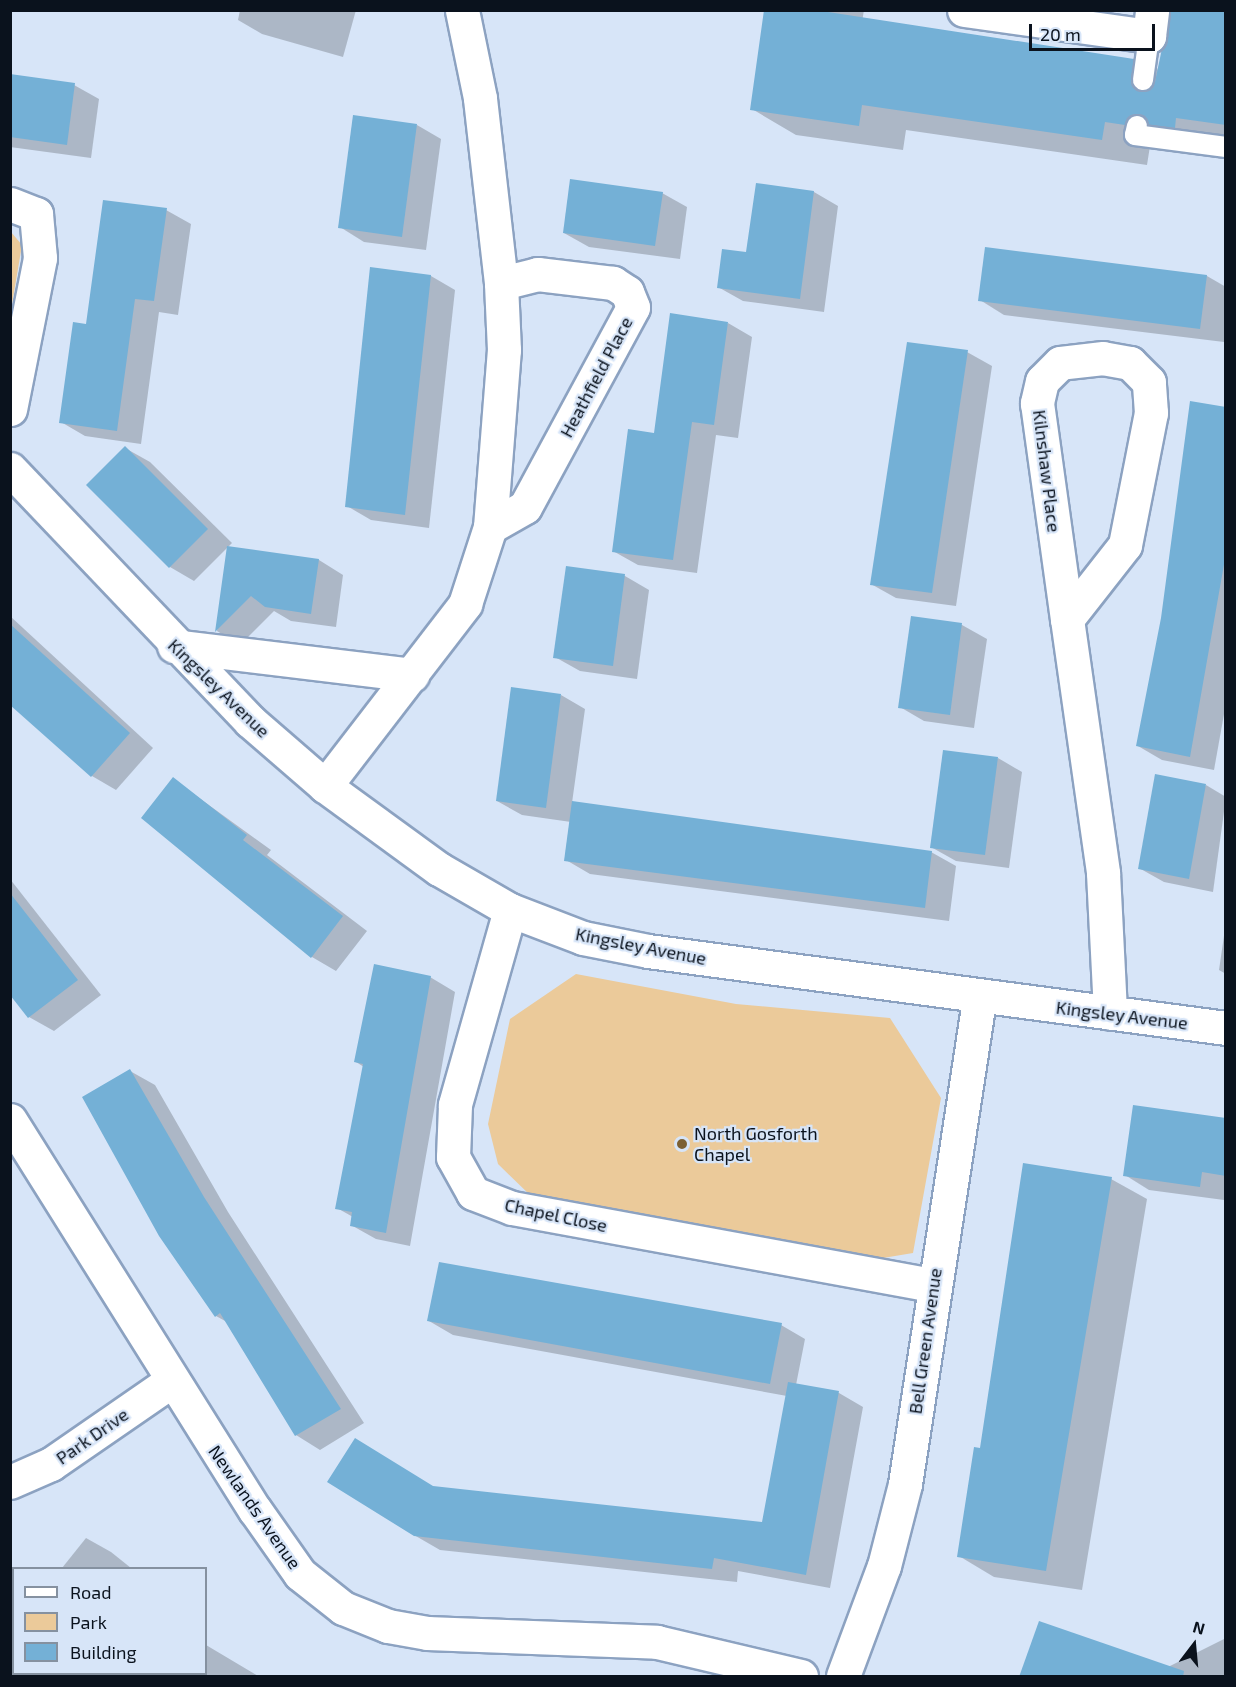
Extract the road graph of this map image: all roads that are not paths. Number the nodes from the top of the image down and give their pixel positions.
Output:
1 (462, 10) edge
2 (964, 10) edge
3 (1150, 23) edge
4 (1143, 80) dead end
5 (1137, 126) dead end
6 (1226, 147) edge
7 (10, 204) edge
8 (501, 283) junction
9 (10, 409) edge
10 (10, 469) edge
11 (490, 527) junction
12 (1067, 620) junction
13 (174, 646) junction
14 (412, 675) junction
15 (325, 786) junction
16 (510, 910) junction
17 (979, 999) junction
18 (1110, 1014) junction
19 (1226, 1028) edge
20 (10, 1120) edge
21 (932, 1285) junction
22 (170, 1382) junction
23 (10, 1482) edge
24 (801, 1677) edge
25 (843, 1677) edge

1 - 8 street
2 - 3 street
3 - 4 lane
5 - 6 lane
7 - 9 street
8 - 11 street
8 - 11 street, Heathfield Place
10 - 13 street, Kingsley Avenue
11 - 14 street
12 - 12 street, Kilnshaw Place
12 - 18 street, Kilnshaw Place
13 - 14 street
13 - 15 street, Kingsley Avenue
14 - 15 street
15 - 16 street, Kingsley Avenue
16 - 17 street, Kingsley Avenue
16 - 21 street, Chapel Close
17 - 18 street, Kingsley Avenue
17 - 21 street, Bell Green Avenue
18 - 19 street, Kingsley Avenue
20 - 22 street, Newlands Avenue
21 - 25 street, Bell Green Avenue
22 - 23 street, Park Drive
22 - 24 street, Newlands Avenue

